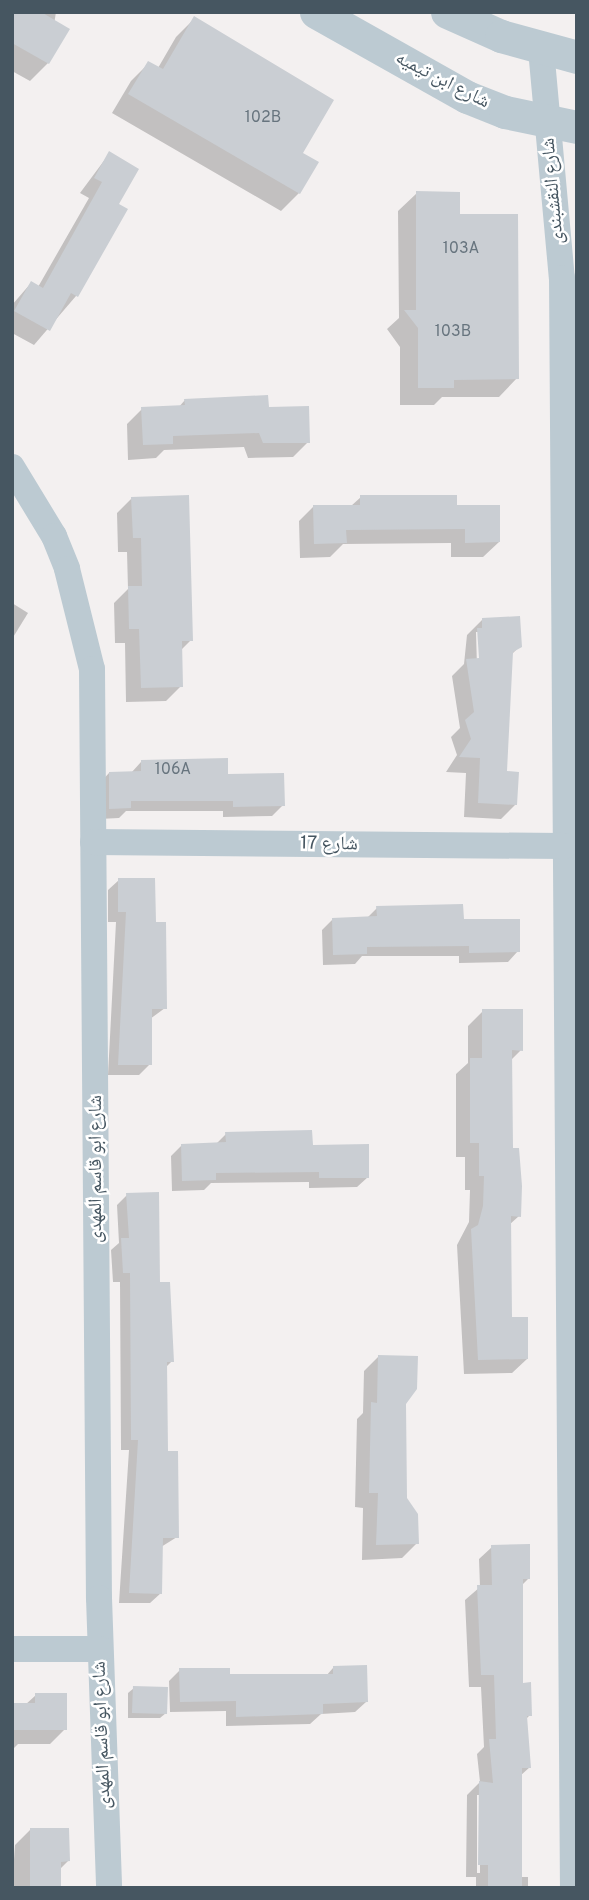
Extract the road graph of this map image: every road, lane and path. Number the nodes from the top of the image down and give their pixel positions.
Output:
1 (316, 12) edge
2 (447, 12) edge
3 (541, 49) junction
4 (577, 57) edge
5 (562, 124) edge
6 (12, 467) edge
7 (571, 525) edge
8 (93, 842) junction
9 (564, 846) junction
10 (573, 1080) edge
11 (100, 1648) junction
12 (12, 1649) edge
13 (109, 1888) edge
14 (573, 1888) edge

1 - 5 street, شارع ابن تيميه
2 - 3 street
3 - 4 street
3 - 5 street, شارع النقشبندى
5 - 7 street, شارع النقشبندى
6 - 8 street, شارع ابو قاسم المهدى
7 - 9 street, شارع النقشبندى
8 - 9 street, شارع 17
8 - 11 street, شارع ابو قاسم المهدى
9 - 10 street, شارع النقشبندى
10 - 14 street, شارع النقشبندى
11 - 12 street
11 - 13 street, شارع ابو قاسم المهدى

